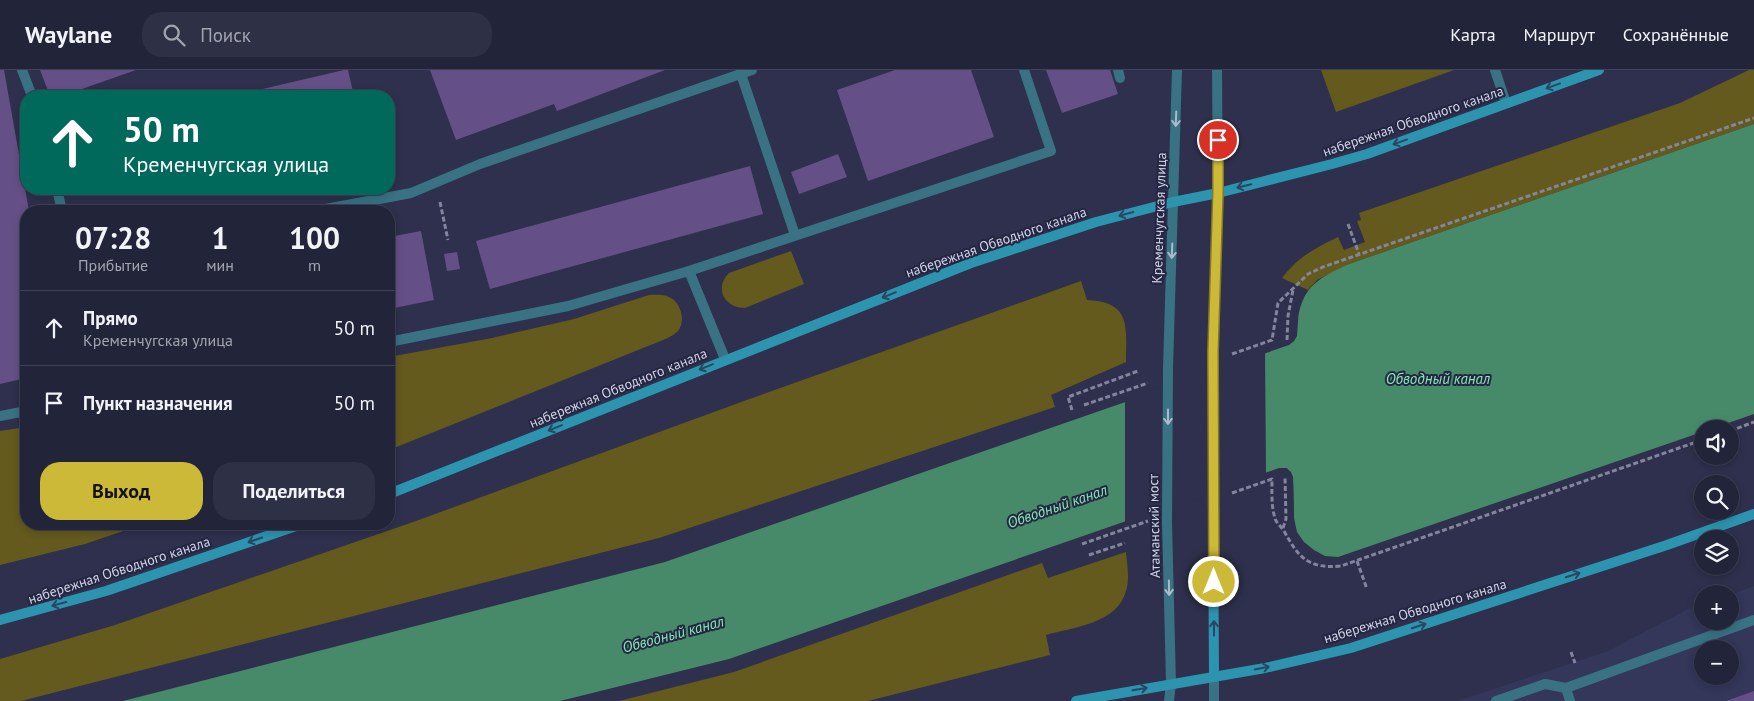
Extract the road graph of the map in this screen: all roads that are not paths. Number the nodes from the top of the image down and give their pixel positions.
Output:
1 (22, 70) edge
2 (1024, 70) edge
3 (1178, 70) edge
4 (1217, 70) edge
5 (1495, 70) edge
6 (1599, 70) edge
7 (746, 72) edge
8 (30, 90) edge
9 (1506, 103) junction
10 (1218, 192) junction
11 (1173, 202) junction
12 (345, 205) edge
13 (795, 236) junction
14 (689, 270) junction
15 (395, 341) edge
16 (725, 359) junction
17 (1168, 368) joint
18 (20, 412) edge
19 (0, 416) edge
20 (395, 492) edge
21 (1754, 514) edge
22 (284, 530) edge
23 (0, 620) edge
24 (1754, 620) edge
25 (1214, 676) junction
26 (1171, 683) junction
27 (1566, 688) junction
28 (1076, 701) edge
29 (1169, 701) edge
30 (1214, 701) edge
31 (1496, 701) edge
32 (1570, 701) edge

1 - 8 street
2 - 13 street
3 -> 11 street, Кременчугская улица
4 - 10 street
5 - 9 street
6 -> 9 main road, набережная Обводного канала
7 - 12 street
7 - 13 street
9 -> 10 main road, набережная Обводного канала
10 - 11 main road, набережная Обводного канала
25 -> 10 main road, bridge
11 -> 16 main road, набережная Обводного канала
11 -> 17 street, Кременчугская улица
13 - 14 street
14 - 15 street
14 - 16 street
16 -> 20 main road, набережная Обводного канала
17 -> 26 street, Атаманский мост, bridge
18 - 19 street
25 -> 21 main road, набережная Обводного канала
22 -> 23 main road, набережная Обводного канала
24 - 27 street
25 - 26 main road, набережная Обводного канала
25 - 30 street
28 -> 26 main road, набережная Обводного канала
26 - 29 street, Атаманский мост
27 - 31 street
27 - 32 street

